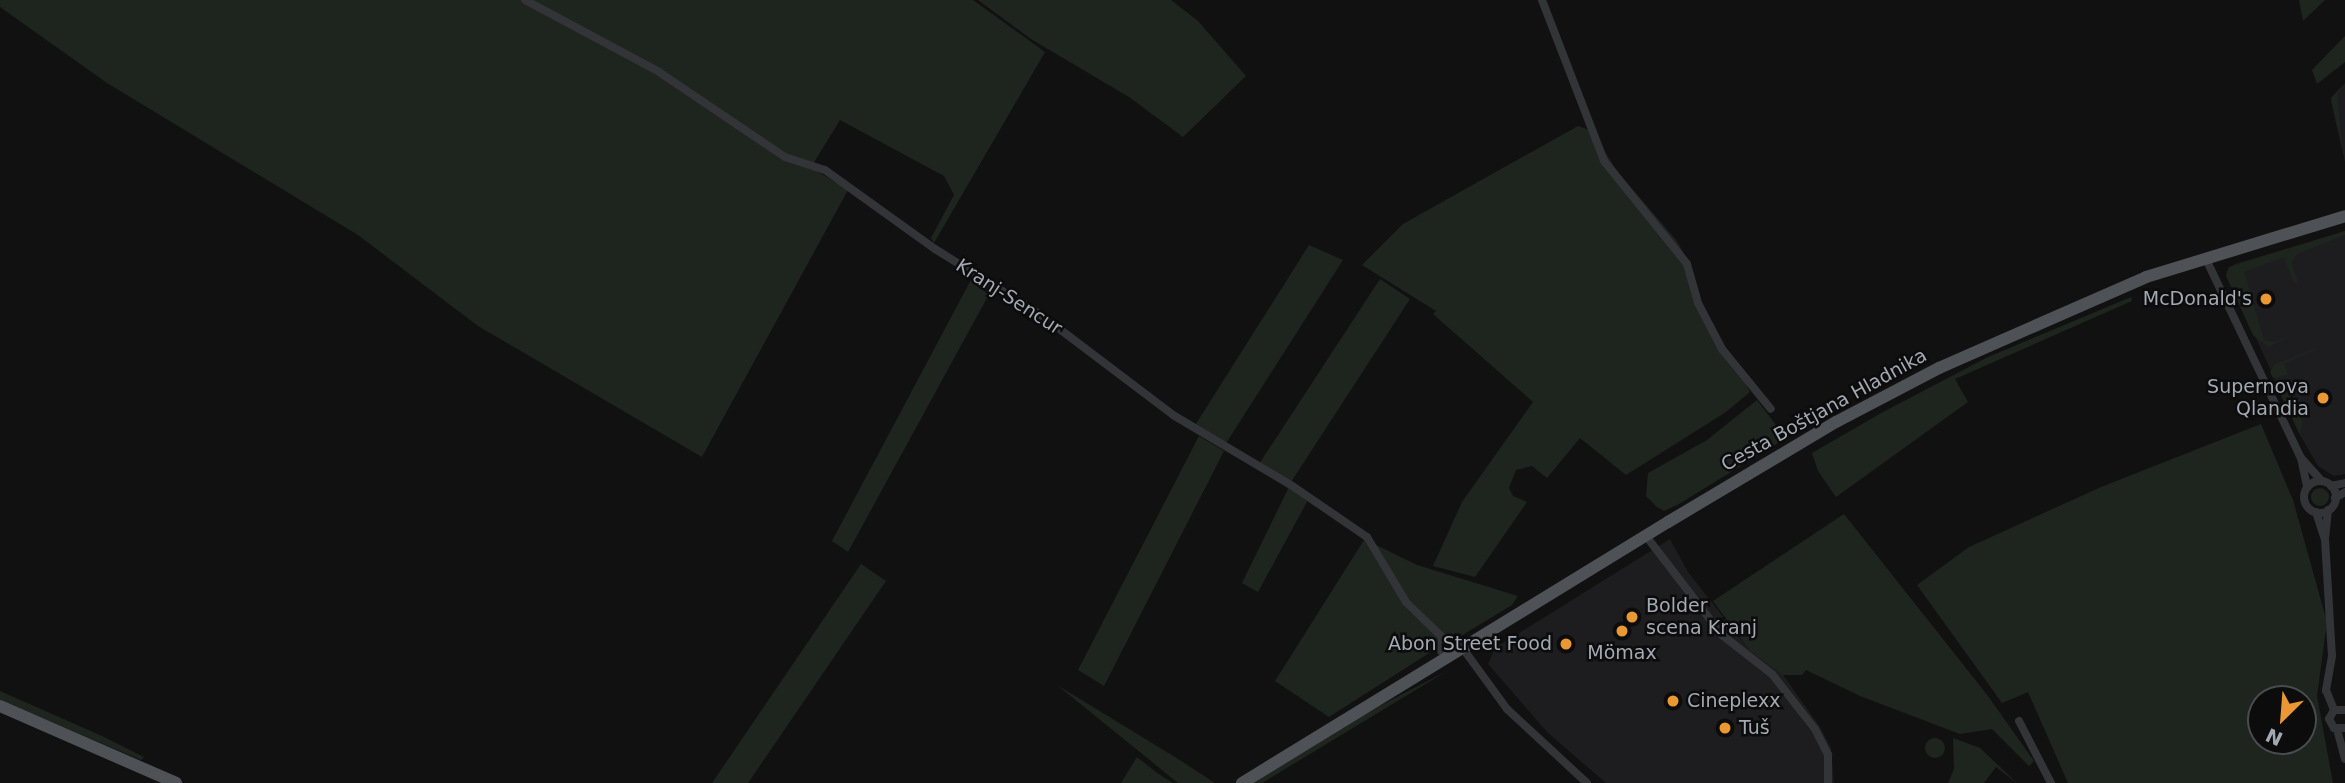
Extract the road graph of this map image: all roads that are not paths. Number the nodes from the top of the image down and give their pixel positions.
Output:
1 (524, 0) edge
2 (1542, 0) edge
3 (2345, 209) edge
4 (2345, 216) edge
5 (2316, 221) junction
6 (2204, 257) junction
7 (1771, 409) dead end
8 (2301, 458) junction
9 (2322, 481) junction
10 (2345, 483) edge
11 (2331, 486) junction
12 (2307, 487) junction
13 (2345, 492) edge
14 (2335, 498) junction
15 (2328, 510) junction
16 (2316, 512) junction
17 (1646, 536) junction
18 (2325, 539) junction
19 (1441, 650) dead end
20 (1464, 650) junction
21 (0, 706) edge
22 (2334, 710) junction
23 (2345, 710) edge
24 (2019, 721) dead end
25 (2341, 728) edge
26 (2345, 759) edge
27 (176, 783) edge
28 (1242, 783) edge
29 (1587, 783) edge
30 (1828, 783) edge
31 (2051, 783) edge

1 - 19 street, Kranj-Sencur
2 - 7 street
3 - 5 main road
4 - 5 main road, Cesta Boštjana Hladnika
5 - 6 main road, Cesta Boštjana Hladnika
6 - 8 street
6 - 17 main road, Cesta Boštjana Hladnika
8 - 9 street
8 - 12 street
9 - 11 street
9 - 12 street
10 - 11 street
11 - 14 street
12 - 16 street
13 - 14 street
14 - 15 street
15 - 16 street
15 - 18 street
16 - 18 street
17 - 20 main road, Cesta Boštjana Hladnika
17 - 30 street
18 - 22 street
20 - 28 main road, Cesta Boštjana Hladnika
20 - 29 street
21 - 27 main road
22 - 23 street
22 - 25 street
24 - 31 street
25 - 26 street

